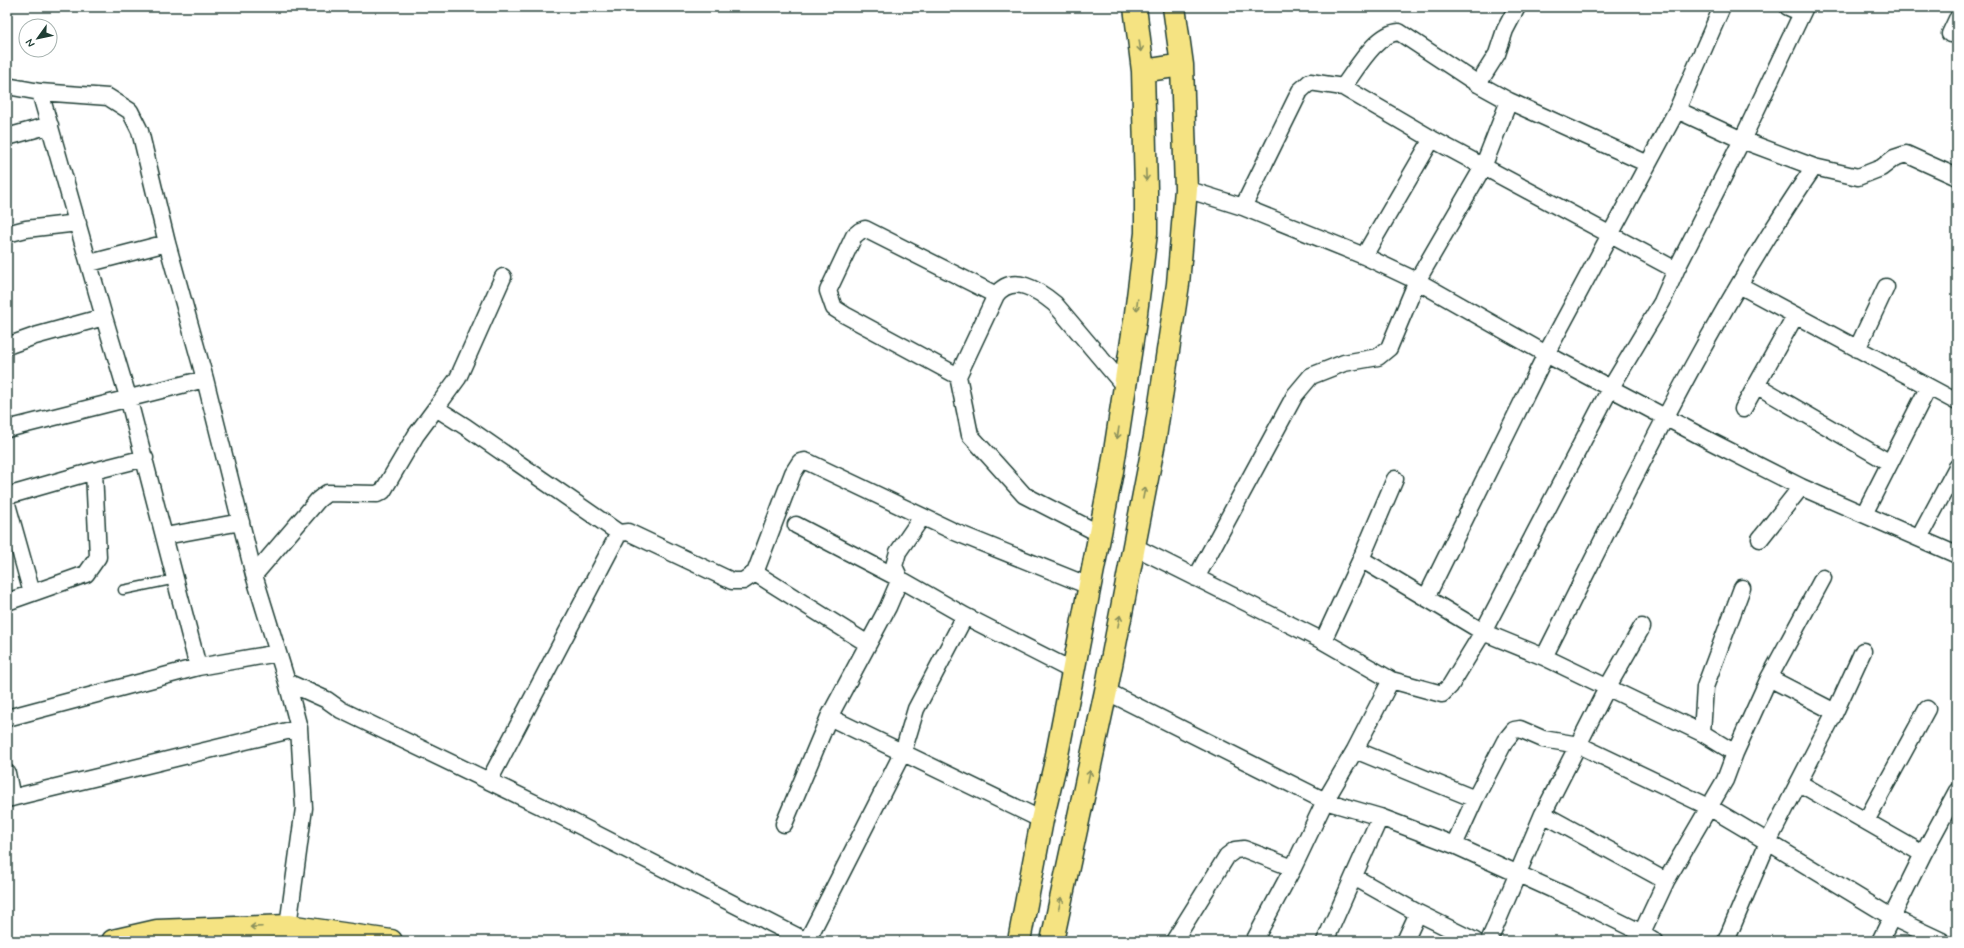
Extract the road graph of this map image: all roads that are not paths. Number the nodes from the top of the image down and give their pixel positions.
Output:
1 (1135, 7) edge
2 (1174, 7) edge
3 (1517, 7) edge
4 (1722, 7) edge
5 (1799, 9) edge
6 (1957, 19) edge
7 (1950, 34) dead end
8 (1182, 65) junction
9 (1143, 71) junction
10 (1478, 84) junction
11 (7, 86) edge
12 (1343, 87) junction
13 (40, 92) junction
14 (1510, 101) junction
15 (1677, 110) junction
16 (50, 125) junction
17 (7, 136) edge
18 (1432, 139) junction
19 (1742, 140) junction
20 (1648, 164) junction
21 (1483, 167) junction
22 (1814, 167) junction
23 (1957, 177) edge
24 (1186, 189) junction
25 (1243, 207) junction
26 (78, 223) junction
27 (7, 234) edge
28 (1609, 236) junction
29 (167, 243) junction
30 (1364, 256) junction
31 (90, 263) junction
32 (1676, 270) junction
33 (503, 277) dead end
34 (1417, 281) junction
35 (1739, 286) junction
36 (1886, 288) dead end
37 (996, 295) junction
38 (1795, 316) junction
39 (104, 317) junction
40 (7, 346) edge
41 (1857, 349) junction
42 (1546, 354) junction
43 (958, 376) junction
44 (205, 379) junction
45 (1756, 385) junction
46 (1125, 387) junction
47 (1928, 388) junction
48 (1610, 389) junction
49 (128, 397) junction
50 (1957, 402) edge
51 (436, 408) junction
52 (1743, 409) dead end
53 (1665, 418) junction
54 (7, 429) edge
55 (145, 458) junction
56 (1890, 463) junction
57 (1957, 467) edge
58 (94, 470) junction
59 (1395, 479) dead end
60 (1801, 487) junction
61 (7, 496) edge
62 (7, 504) edge
63 (1864, 514) junction
64 (922, 517) junction
65 (241, 522) junction
66 (796, 525) dead end
67 (619, 533) junction
68 (1100, 534) junction
69 (165, 536) junction
70 (1919, 538) junction
71 (1760, 539) dead end
72 (1133, 546) junction
73 (1957, 555) edge
74 (1361, 559) junction
75 (755, 573) junction
76 (254, 575) junction
77 (1196, 578) junction
78 (1823, 578) dead end
79 (176, 579) junction
80 (900, 579) junction
81 (1089, 586) junction
82 (1742, 588) dead end
83 (123, 590) dead end
84 (32, 593) junction
85 (1426, 598) junction
86 (7, 602) edge
87 (965, 616) junction
88 (1642, 627) dead end
89 (1483, 632) junction
90 (1080, 638) junction
91 (1323, 641) junction
92 (868, 644) junction
93 (1114, 646) junction
94 (1863, 651) dead end
95 (278, 653) junction
96 (1544, 657) junction
97 (198, 667) junction
98 (1073, 671) junction
99 (1769, 678) junction
100 (1391, 680) junction
101 (287, 682) junction
102 (1607, 688) junction
103 (1106, 691) junction
104 (1927, 709) dead end
105 (1835, 712) junction
106 (829, 717) junction
107 (7, 718) edge
108 (299, 728) junction
109 (1702, 733) junction
110 (1579, 745) junction
111 (1354, 750) junction
112 (903, 752) junction
113 (1734, 753) junction
114 (7, 773) edge
115 (489, 781) junction
116 (1798, 783) junction
117 (1957, 791) edge
118 (10, 798) edge
119 (1475, 799) junction
120 (1325, 801) junction
121 (1709, 807) junction
122 (1543, 814) junction
123 (1380, 817) junction
124 (1042, 820) junction
125 (1866, 821) junction
126 (784, 824) dead end
127 (1768, 842) junction
128 (1454, 845) junction
129 (1924, 854) junction
130 (1293, 868) junction
131 (1516, 874) junction
132 (1354, 877) junction
133 (1666, 881) junction
134 (1418, 913) junction
135 (1893, 918) junction
136 (288, 926) junction
137 (1645, 938) edge
138 (113, 941) edge
139 (391, 941) edge
140 (807, 941) edge
141 (1018, 941) edge
142 (1052, 941) edge
143 (1174, 941) edge
144 (1254, 941) edge
145 (1325, 941) edge
146 (1405, 941) edge
147 (1476, 941) edge
148 (1489, 941) edge
149 (1726, 941) edge
150 (1880, 941) edge
151 (1942, 941) edge

1 -> 9 main road
2 - 8 main road
3 - 10 street
4 - 15 street
5 - 19 street
6 - 7 street
8 - 9 main road
8 - 24 main road
9 -> 46 main road
10 - 12 street
10 - 14 street
11 - 13 street
12 - 18 street
12 - 25 street
13 - 16 street
13 - 29 street
14 - 20 street
14 - 21 street
15 - 19 street
15 - 20 street
16 - 17 street
16 - 26 street
18 - 21 street
18 - 30 street
19 - 22 street
19 - 32 street
20 - 28 street
21 - 28 street
21 - 34 street
22 - 23 street
22 - 35 street
24 - 25 street
72 -> 24 main road
25 - 30 street
26 - 27 street
26 - 31 street
28 - 32 street
28 - 42 street
29 - 31 street
29 - 44 street
30 - 34 street
31 - 39 street
32 - 48 street
33 - 51 street
34 - 42 street
34 - 77 street
35 - 38 street
35 - 53 street
36 - 41 street
37 - 43 street
37 - 43 street
37 - 46 street
38 - 41 street
38 - 45 street
39 - 40 street
39 - 49 street
41 - 47 street
42 - 48 street
42 - 85 street
43 - 68 street
44 - 49 street
44 - 65 street
45 - 52 street
45 - 56 street
46 -> 68 main road
47 - 50 street
47 - 56 street
48 - 53 street
48 - 89 street
49 - 54 street
49 - 55 street
51 - 67 street
51 - 76 street
53 - 60 street
53 - 96 street
55 - 58 street
55 - 69 street
56 - 63 street
57 - 70 street
58 - 61 street
58 - 84 street
59 - 74 street
60 - 63 street
60 - 71 street
62 - 84 street
63 - 70 street
64 - 75 street
64 - 80 street
64 - 81 street
65 - 69 street
65 - 76 street
66 - 80 street
67 - 75 street
67 - 115 street
68 - 81 main road
69 - 79 street
70 - 73 street
72 - 77 street
93 -> 72 main road
74 - 85 street
74 - 91 street
75 - 92 street
76 - 95 street
77 - 91 street
78 - 99 street
79 - 83 lane
79 - 97 street
80 - 87 street
80 - 92 street
81 - 90 main road
82 - 109 street
84 - 86 street
85 - 89 street
87 - 98 street
87 - 112 street
88 - 102 street
89 - 96 street
89 - 100 street
90 - 93 main road
90 - 98 main road
91 - 100 street
92 - 106 street
93 - 103 main road
94 - 105 street
95 - 97 street
95 - 101 street
96 - 102 street
97 - 107 street
98 - 124 main road
99 - 105 street
99 - 113 street
100 - 111 street
101 - 108 street
101 - 115 street
102 - 109 street
102 - 110 street
103 - 120 street
142 -> 103 main road
104 - 125 street
105 - 116 street
106 - 112 street
106 - 126 street
108 - 118 street
108 - 136 street
109 - 113 street
110 - 119 street
110 - 121 street
110 - 122 street
111 - 119 street
111 - 120 street
112 - 124 street
112 - 140 street
113 - 121 street
114 - 118 street
115 - 140 street
116 - 125 street
116 - 127 street
117 - 129 street
119 - 128 street
120 - 123 street
120 - 130 street
121 - 127 street
121 - 133 street
122 - 131 street
122 - 133 street
123 - 128 street
123 - 132 street
124 - 141 main road
125 - 129 street
127 - 135 street
127 - 149 street
128 - 131 street
129 - 135 street
130 - 143 street
130 - 144 street
131 - 137 street
131 - 148 street
132 - 134 street
132 - 145 street
133 - 137 street
134 - 146 street
134 - 147 street
135 - 150 street
135 - 151 street
136 -> 138 main road
136 - 139 main road

